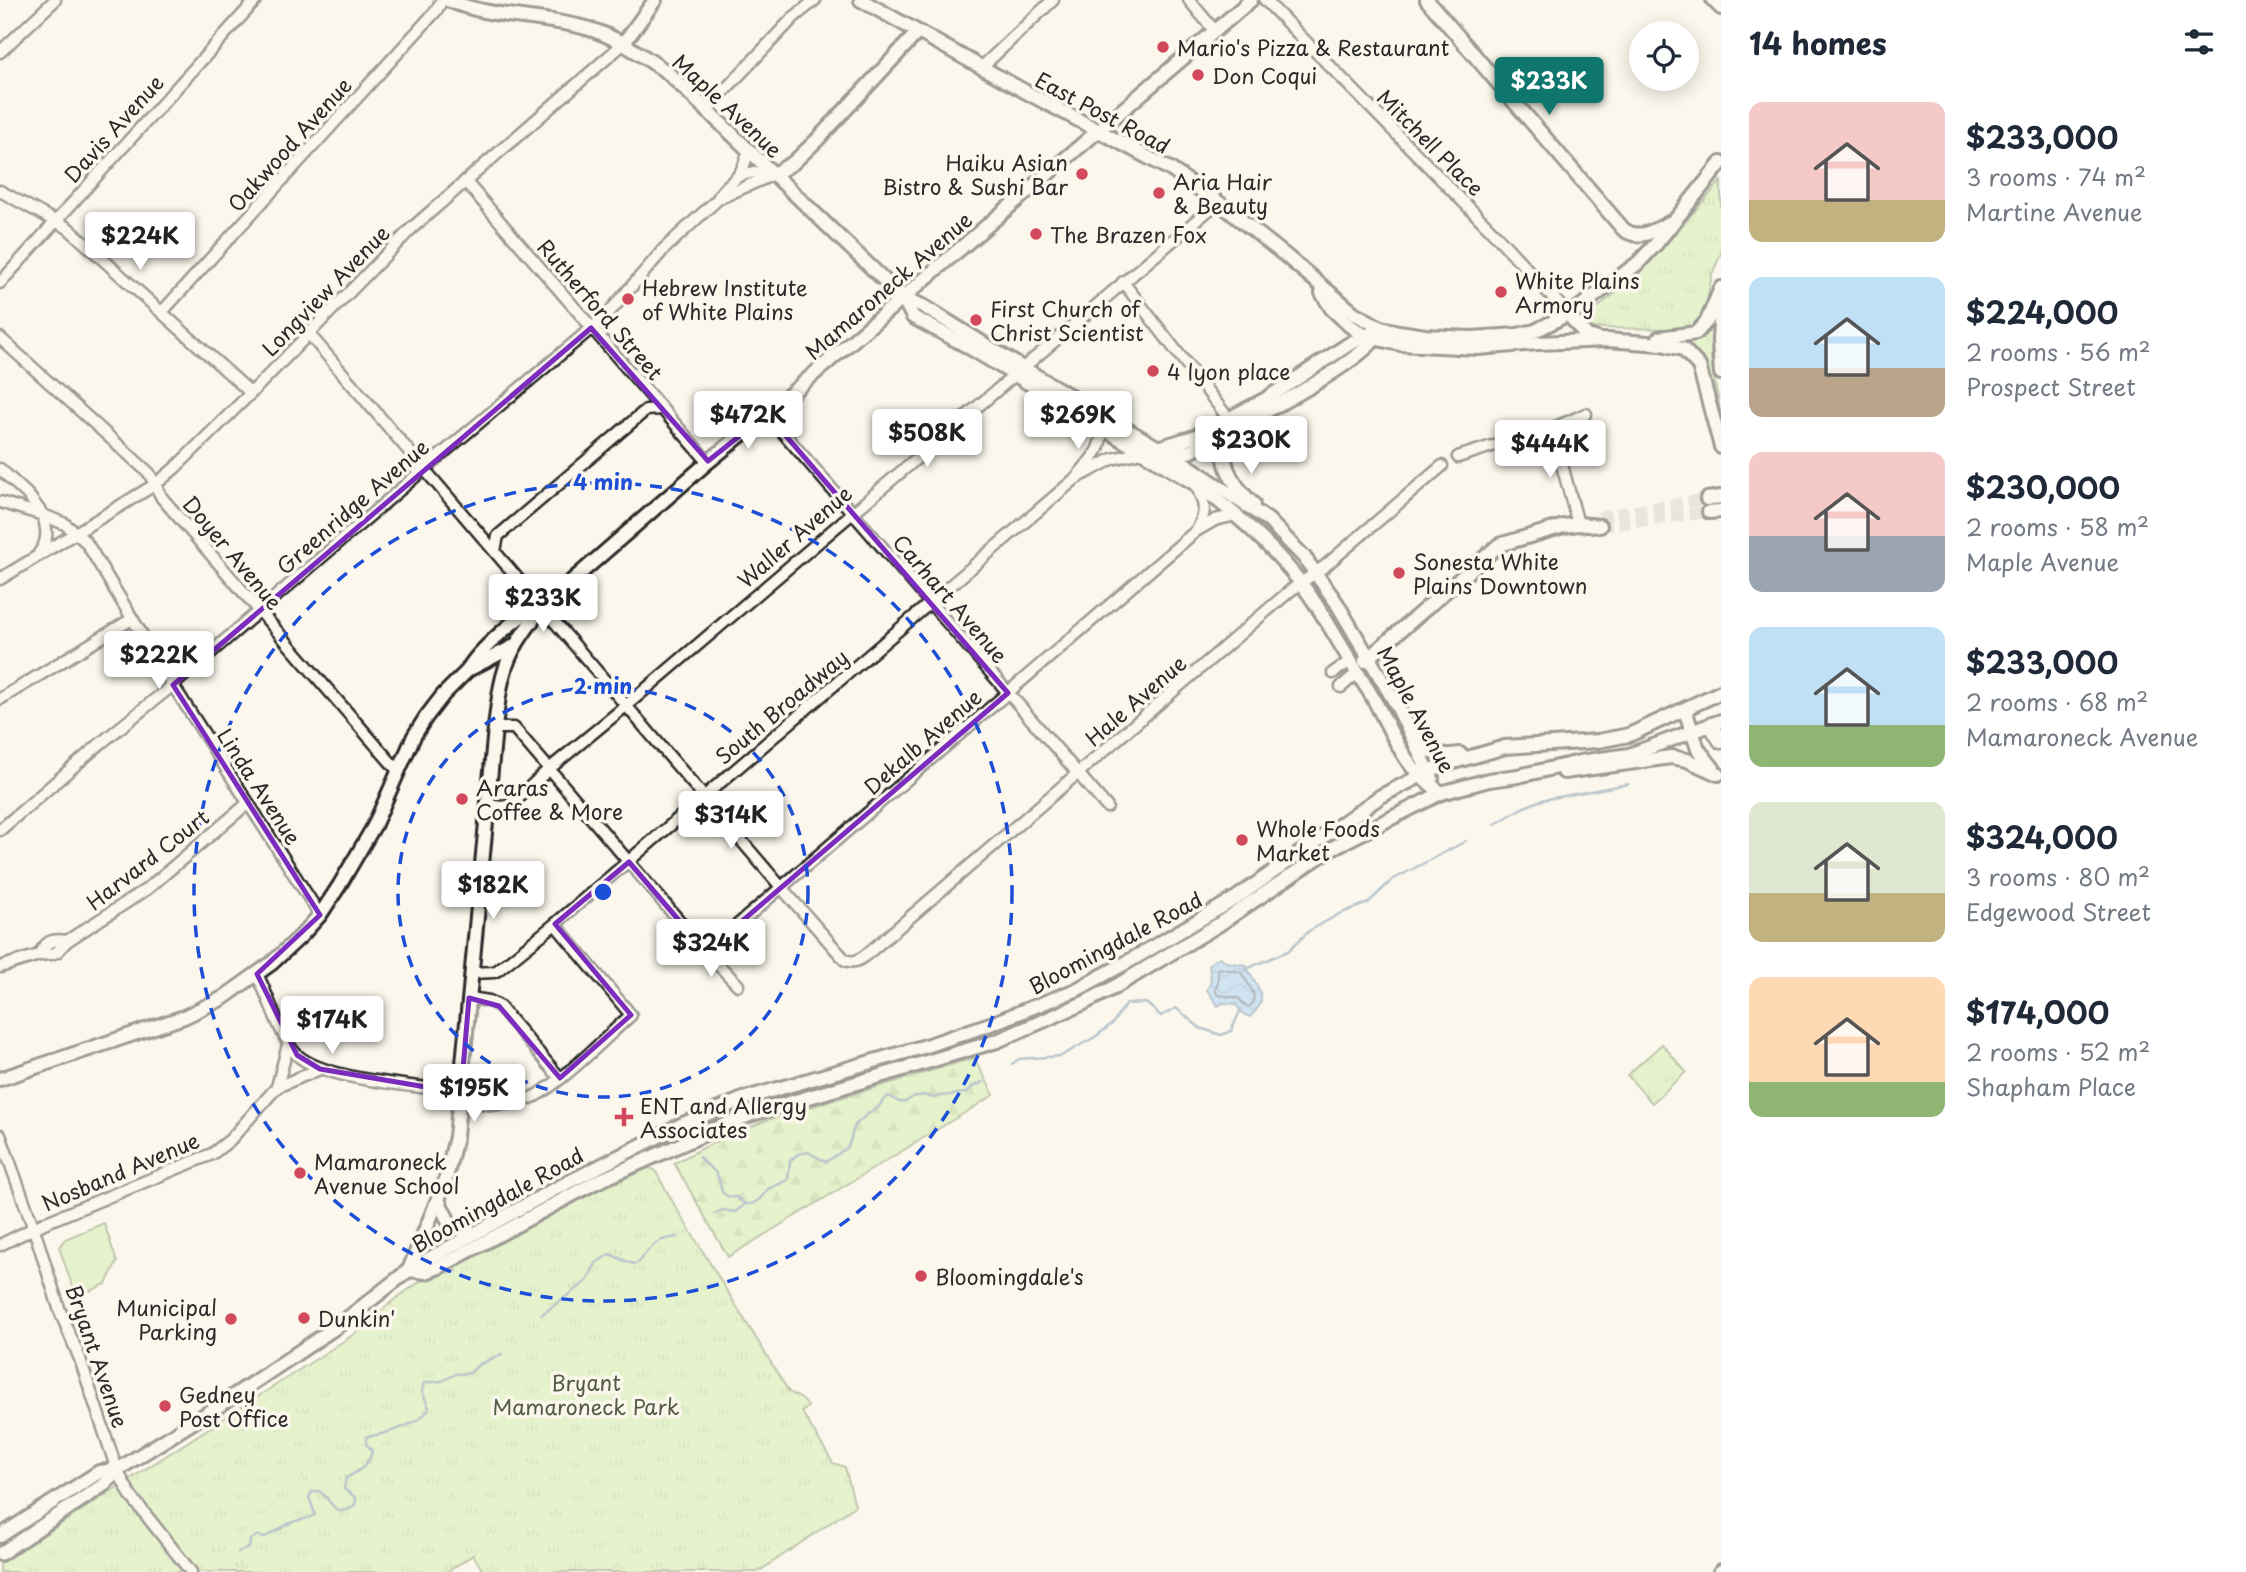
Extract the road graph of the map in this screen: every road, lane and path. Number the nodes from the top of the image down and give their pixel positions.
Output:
1 (55, 0) edge
2 (256, 0) edge
3 (442, 0) edge
4 (448, 0) edge
5 (655, 0) edge
6 (814, 0) edge
7 (861, 0) edge
8 (1053, 0) edge
9 (1189, 0) edge
10 (1251, 0) edge
11 (1265, 0) edge
12 (1427, 0) edge
13 (1713, 0) edge
14 (1721, 8) edge
15 (1213, 30) junction
16 (918, 32) junction
17 (623, 44) junction
18 (0, 52) edge
19 (982, 67) junction
20 (707, 110) junction
21 (1098, 131) junction
22 (749, 150) junction
23 (1721, 163) edge
24 (774, 174) junction
25 (738, 176) junction
26 (465, 181) junction
27 (0, 191) edge
28 (718, 199) junction
29 (1218, 202) junction
30 (1674, 220) junction
31 (55, 222) junction
32 (1312, 280) junction
33 (1123, 282) junction
34 (0, 283) edge
35 (1721, 288) edge
36 (903, 298) junction
37 (1721, 304) edge
38 (162, 312) junction
39 (1568, 314) junction
40 (591, 328) junction
41 (309, 334) junction
42 (1374, 335) junction
43 (0, 338) edge
44 (1608, 340) junction
45 (1638, 341) junction
46 (1017, 371) junction
47 (1721, 373) edge
48 (251, 393) junction
49 (662, 409) junction
50 (767, 414) junction
51 (1586, 414) dead end
52 (1231, 424) junction
53 (1101, 427) junction
54 (1552, 428) junction
55 (1721, 447) edge
56 (1158, 448) junction
57 (1142, 452) junction
58 (1170, 455) junction
59 (1458, 457) dead end
60 (708, 461) junction
61 (1442, 466) dead end
62 (424, 469) junction
63 (0, 470) edge
64 (1075, 479) junction
65 (156, 484) junction
66 (1195, 484) junction
67 (1721, 497) edge
68 (0, 502) edge
69 (1712, 508) tunnel mouth
70 (852, 512) junction
71 (43, 515) junction
72 (1236, 515) junction
73 (1268, 520) junction
74 (1600, 522) tunnel mouth
75 (1578, 524) junction
76 (1196, 531) junction
77 (77, 532) junction
78 (495, 551) junction
79 (34, 558) junction
80 (1316, 573) junction
81 (0, 579) edge
82 (1301, 583) junction
83 (932, 603) junction
84 (543, 606) junction
85 (259, 611) junction
86 (132, 619) junction
87 (516, 645) junction
88 (1368, 656) junction
89 (1353, 667) junction
90 (468, 670) junction
91 (1333, 673) dead end
92 (173, 685) junction
93 (1341, 687) dead end
94 (1721, 692) edge
95 (1008, 693) junction
96 (0, 698) edge
97 (1699, 702) junction
98 (1396, 704) junction
99 (628, 705) junction
100 (1685, 710) junction
101 (1716, 723) edge
102 (495, 728) junction
103 (1692, 733) junction
104 (1721, 741) edge
105 (1506, 747) junction
106 (549, 769) junction
107 (399, 772) junction
108 (1079, 774) junction
109 (1424, 774) junction
110 (1719, 775) edge
111 (1518, 776) junction
112 (1441, 793) junction
113 (705, 797) junction
114 (247, 804) junction
115 (487, 805) junction
116 (1107, 807) dead end
117 (0, 830) edge
118 (629, 862) junction
119 (781, 887) junction
120 (320, 915) junction
121 (555, 924) junction
122 (706, 952) junction
123 (0, 967) edge
124 (257, 974) junction
125 (472, 974) junction
126 (738, 985) dead end
127 (470, 998) junction
128 (288, 1045) junction
129 (320, 1069) junction
130 (559, 1078) junction
131 (0, 1079) edge
132 (276, 1087) junction
133 (461, 1093) junction
134 (0, 1135) edge
135 (438, 1200) junction
136 (34, 1229) junction
137 (474, 1233) junction
138 (0, 1245) edge
139 (409, 1270) junction
140 (117, 1470) junction
141 (0, 1536) edge
142 (0, 1554) edge
143 (191, 1572) edge

1 - 18 street
2 - 31 street, Davis Avenue
3 - 38 street, Oakwood Avenue
4 - 17 main road, Maple Avenue
5 - 17 main road, Longview Avenue
6 - 20 street
7 - 16 main road, East Post Road
8 - 19 street
9 - 15 street
10 - 15 main road, Mamaroneck Avenue
11 - 39 street, Mitchell Place
12 - 30 main road
13 - 14 main road
15 - 21 main road, Mamaroneck Avenue
16 - 19 main road, East Post Road
16 - 24 main road
17 - 20 main road, Maple Avenue
17 - 26 street, Longview Avenue
19 - 21 main road, East Post Road
20 - 22 main road, Maple Avenue
21 - 29 main road, East Post Road
21 - 36 main road, Mamaroneck Avenue
22 - 24 main road, Maple Avenue
22 - 25 street, Greenridge Avenue
23 - 30 main road
24 - 25 street
24 - 28 street, Greenridge Avenue
24 - 36 main road, Maple Avenue
25 - 28 street, Greenridge Avenue
26 - 40 street, Rutherford Street
26 - 41 street, Longview Avenue
27 - 31 street
28 - 40 street, Greenridge Avenue
29 - 32 main road, East Post Road
29 - 33 street, Waller Avenue
30 - 39 main road
31 - 34 street, Davis Avenue
31 - 38 street
32 - 42 main road, East Post Road
32 - 42 main road, East Post Road
33 - 46 street, Waller Avenue
33 - 52 street
35 - 45 main road
36 - 46 main road, Maple Avenue
36 - 50 main road, Mamaroneck Avenue
37 - 47 main road
38 - 48 street
39 - 42 main road
39 - 44 main road
40 - 49 street, Rutherford Street
40 - 62 street, Greenridge Avenue
41 - 48 street, Longview Avenue
41 - 62 street
42 - 44 main road
42 - 52 main road, South Broadway
43 - 65 street, Doyer Avenue
44 - 45 main road
45 - 55 main road
46 - 53 main road, Maple Avenue
46 - 56 main road, Maple Avenue
46 - 70 street, Waller Avenue
48 - 65 street, Longview Avenue
49 - 60 street, Rutherford Street
49 - 78 street
50 - 60 main road, Mamaroneck Avenue
50 - 70 street, Carhart Avenue
51 - 54 street
52 - 56 main road, South Broadway
52 - 58 main road, South Broadway
52 - 73 main road
53 - 57 main road, Maple Avenue
53 - 64 street, South Broadway
54 - 59 street
54 - 75 street
56 - 57 main road, South Broadway
56 - 58 main road, Maple Avenue
57 - 58 main road, South Broadway
57 - 64 street, South Broadway
57 - 66 main road, Maple Avenue
58 - 73 main road, Maple Avenue
60 - 84 main road, Mamaroneck Avenue
61 - 80 street, Hale Avenue
62 - 78 street
62 - 85 street, Greenridge Avenue
63 - 71 street, Linda Avenue
64 - 83 street, South Broadway
65 - 77 street, Longview Avenue
65 - 85 street, Doyer Avenue
66 - 72 main road, Maple Avenue
66 - 76 street
67 - 69 main road
68 - 71 street
70 - 83 street, Carhart Avenue
70 - 99 street, Waller Avenue
71 - 77 street, Linda Avenue
71 - 79 street
72 - 76 street, Dekalb Avenue
72 - 82 main road, Maple Avenue
73 - 80 main road, Maple Avenue
74 - 75 main road
75 - 88 main road
76 - 95 street, Dekalb Avenue
77 - 79 street, Longview Avenue
77 - 86 street, Linda Avenue
78 - 84 street
79 - 81 street, Longview Avenue
80 - 82 street, Hale Avenue
80 - 88 main road, Maple Avenue
82 - 89 main road, Maple Avenue
82 - 108 street, Hale Avenue
83 - 95 street, Carhart Avenue
83 - 113 street, South Broadway
84 - 87 main road, Mamaroneck Avenue
84 - 90 main road
84 - 99 street
85 - 92 street, Greenridge Avenue
85 - 107 street, Doyer Avenue
86 - 92 street, Linda Avenue
86 - 96 street
87 - 90 main road
87 - 102 main road, Mamaroneck Avenue
88 - 89 main road
88 - 98 main road, Maple Avenue
89 - 91 street
89 - 93 street
89 - 109 main road, Maple Avenue
90 - 107 main road
92 - 114 street, Linda Avenue
92 - 117 street, Greenridge Avenue
94 - 97 main road, Bloomingdale Road
95 - 108 street, Carhart Avenue
95 - 119 street, Dekalb Avenue
97 - 100 main road, Bloomingdale Road
97 - 101 main road
98 - 105 main road
98 - 109 main road, Maple Avenue
99 - 106 street, Waller Avenue
99 - 113 street
100 - 103 main road
100 - 105 main road, Bloomingdale Road
101 - 103 main road, Bloomingdale Road
101 - 104 highway
102 - 106 street
102 - 115 main road, Mamaroneck Avenue
103 - 110 main road
103 - 111 main road, Bloomingdale Road
105 - 109 main road, Bloomingdale Road
106 - 115 street, Waller Avenue
106 - 118 street
107 - 120 main road
108 - 116 street, Carhart Avenue
108 - 119 street, Hale Avenue
109 - 112 main road, Maple Avenue
109 - 137 main road, Bloomingdale Road
110 - 111 main road
111 - 112 main road, Bloomingdale Road
112 - 139 main road, Bloomingdale Road
113 - 118 street, South Broadway
113 - 119 street
114 - 120 street, Linda Avenue
114 - 123 street, Harvard Court
115 - 125 main road, Mamaroneck Avenue
118 - 121 street, South Broadway
118 - 122 street
119 - 122 street, Dekalb Avenue
120 - 124 main road
121 - 125 street, South Broadway
121 - 130 street
122 - 126 street
124 - 128 street
124 - 131 main road
125 - 127 main road, Mamaroneck Avenue
127 - 130 street
127 - 133 main road, Mamaroneck Avenue
128 - 129 street
128 - 132 street, Nosband Avenue
129 - 132 street, Nosband Avenue
129 - 133 street
130 - 133 street
132 - 136 street, Nosband Avenue
133 - 135 main road, Mamaroneck Avenue
134 - 136 street, Bryant Avenue
135 - 137 main road
135 - 139 main road, Mamaroneck Avenue
136 - 138 street, Nosband Avenue
136 - 140 street, Bryant Avenue
137 - 139 main road, Bloomingdale Road
139 - 140 main road, Mamaroneck Avenue
140 - 141 main road, Mamaroneck Avenue
140 - 142 main road, Mamaroneck Avenue
140 - 143 street, Bryant Avenue

